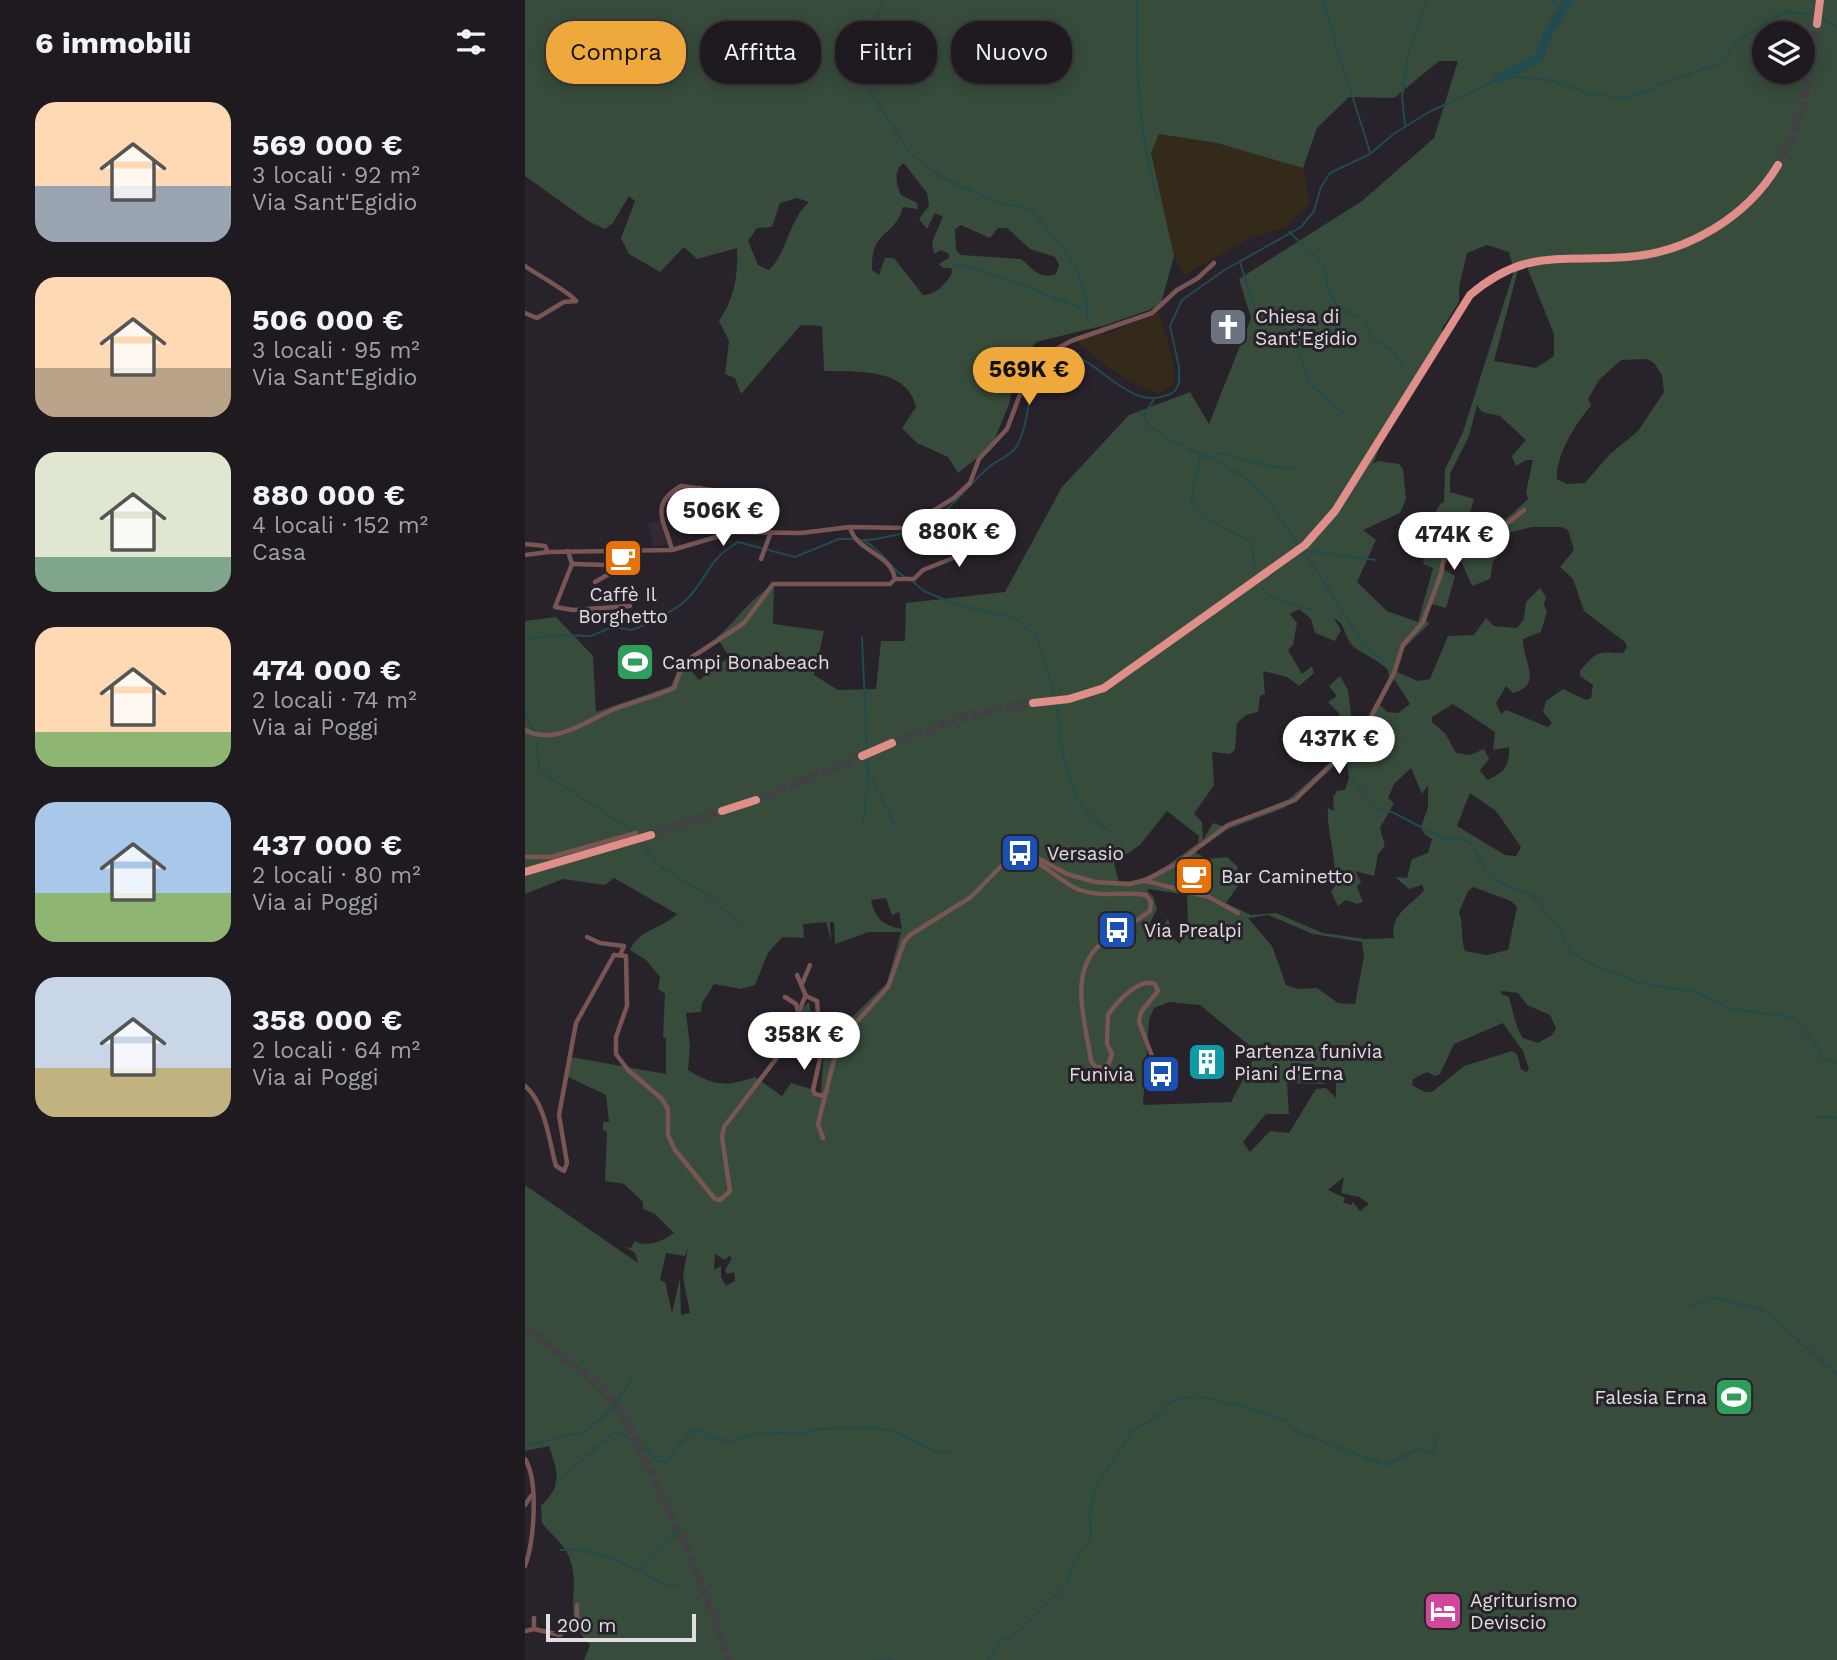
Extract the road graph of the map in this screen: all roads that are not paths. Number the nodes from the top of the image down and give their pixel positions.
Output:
1 (1820, 0) edge
2 (1817, 24) tunnel mouth
3 (1778, 166) tunnel mouth
4 (1214, 263) dead end
5 (525, 266) edge
6 (525, 313) edge
7 (696, 486) junction
8 (720, 491) dead end
9 (1524, 510) dead end
10 (850, 527) junction
11 (733, 532) junction
12 (771, 532) junction
13 (992, 536) dead end
14 (525, 544) edge
15 (672, 550) junction
16 (568, 551) junction
17 (548, 552) junction
18 (525, 555) edge
19 (761, 559) dead end
20 (572, 564) junction
21 (895, 579) junction
22 (595, 582) dead end
23 (630, 606) dead end
24 (1033, 703) tunnel mouth
25 (525, 730) edge
26 (892, 743) tunnel mouth
27 (862, 756) tunnel mouth
28 (756, 800) tunnel mouth
29 (722, 811) tunnel mouth
30 (636, 833) dead end
31 (651, 835) tunnel mouth
32 (1023, 856) junction
33 (525, 857) edge
34 (525, 872) edge
35 (1146, 880) junction
36 (1238, 913) dead end
37 (587, 937) dead end
38 (621, 953) junction
39 (810, 965) dead end
40 (797, 975) dead end
41 (802, 985) junction
42 (806, 996) junction
43 (785, 997) dead end
44 (800, 1019) junction
45 (1153, 1056) dead end
46 (525, 1086) edge
47 (827, 1092) junction
48 (823, 1138) dead end
49 (525, 1459) edge
50 (532, 1495) junction
51 (525, 1505) edge
52 (525, 1566) edge
53 (577, 1605) dead end
54 (534, 1618) dead end
55 (534, 1629) junction
56 (525, 1631) edge

1 - 2 highway
3 - 24 highway
4 - 10 street
5 - 6 street
7 - 8 street
7 - 11 street
7 - 15 street
9 - 35 street
10 - 12 street
10 - 21 street
11 - 12 street
11 - 15 street
12 - 19 street
13 - 21 street
14 - 17 street
15 - 16 street
16 - 17 street
16 - 20 street
17 - 18 street
20 - 22 street
20 - 23 street
21 - 25 street
26 - 27 highway
28 - 29 highway
30 - 33 street
31 - 34 highway
32 - 35 street
32 - 45 street
32 - 47 street
35 - 36 street
37 - 38 street
38 - 44 street
38 - 46 street
39 - 41 street
40 - 41 street
41 - 42 street
42 - 44 street
42 - 47 street
43 - 44 street
47 - 48 street
49 - 50 street
50 - 51 street
50 - 52 street
53 - 55 street
54 - 55 street
55 - 56 street

